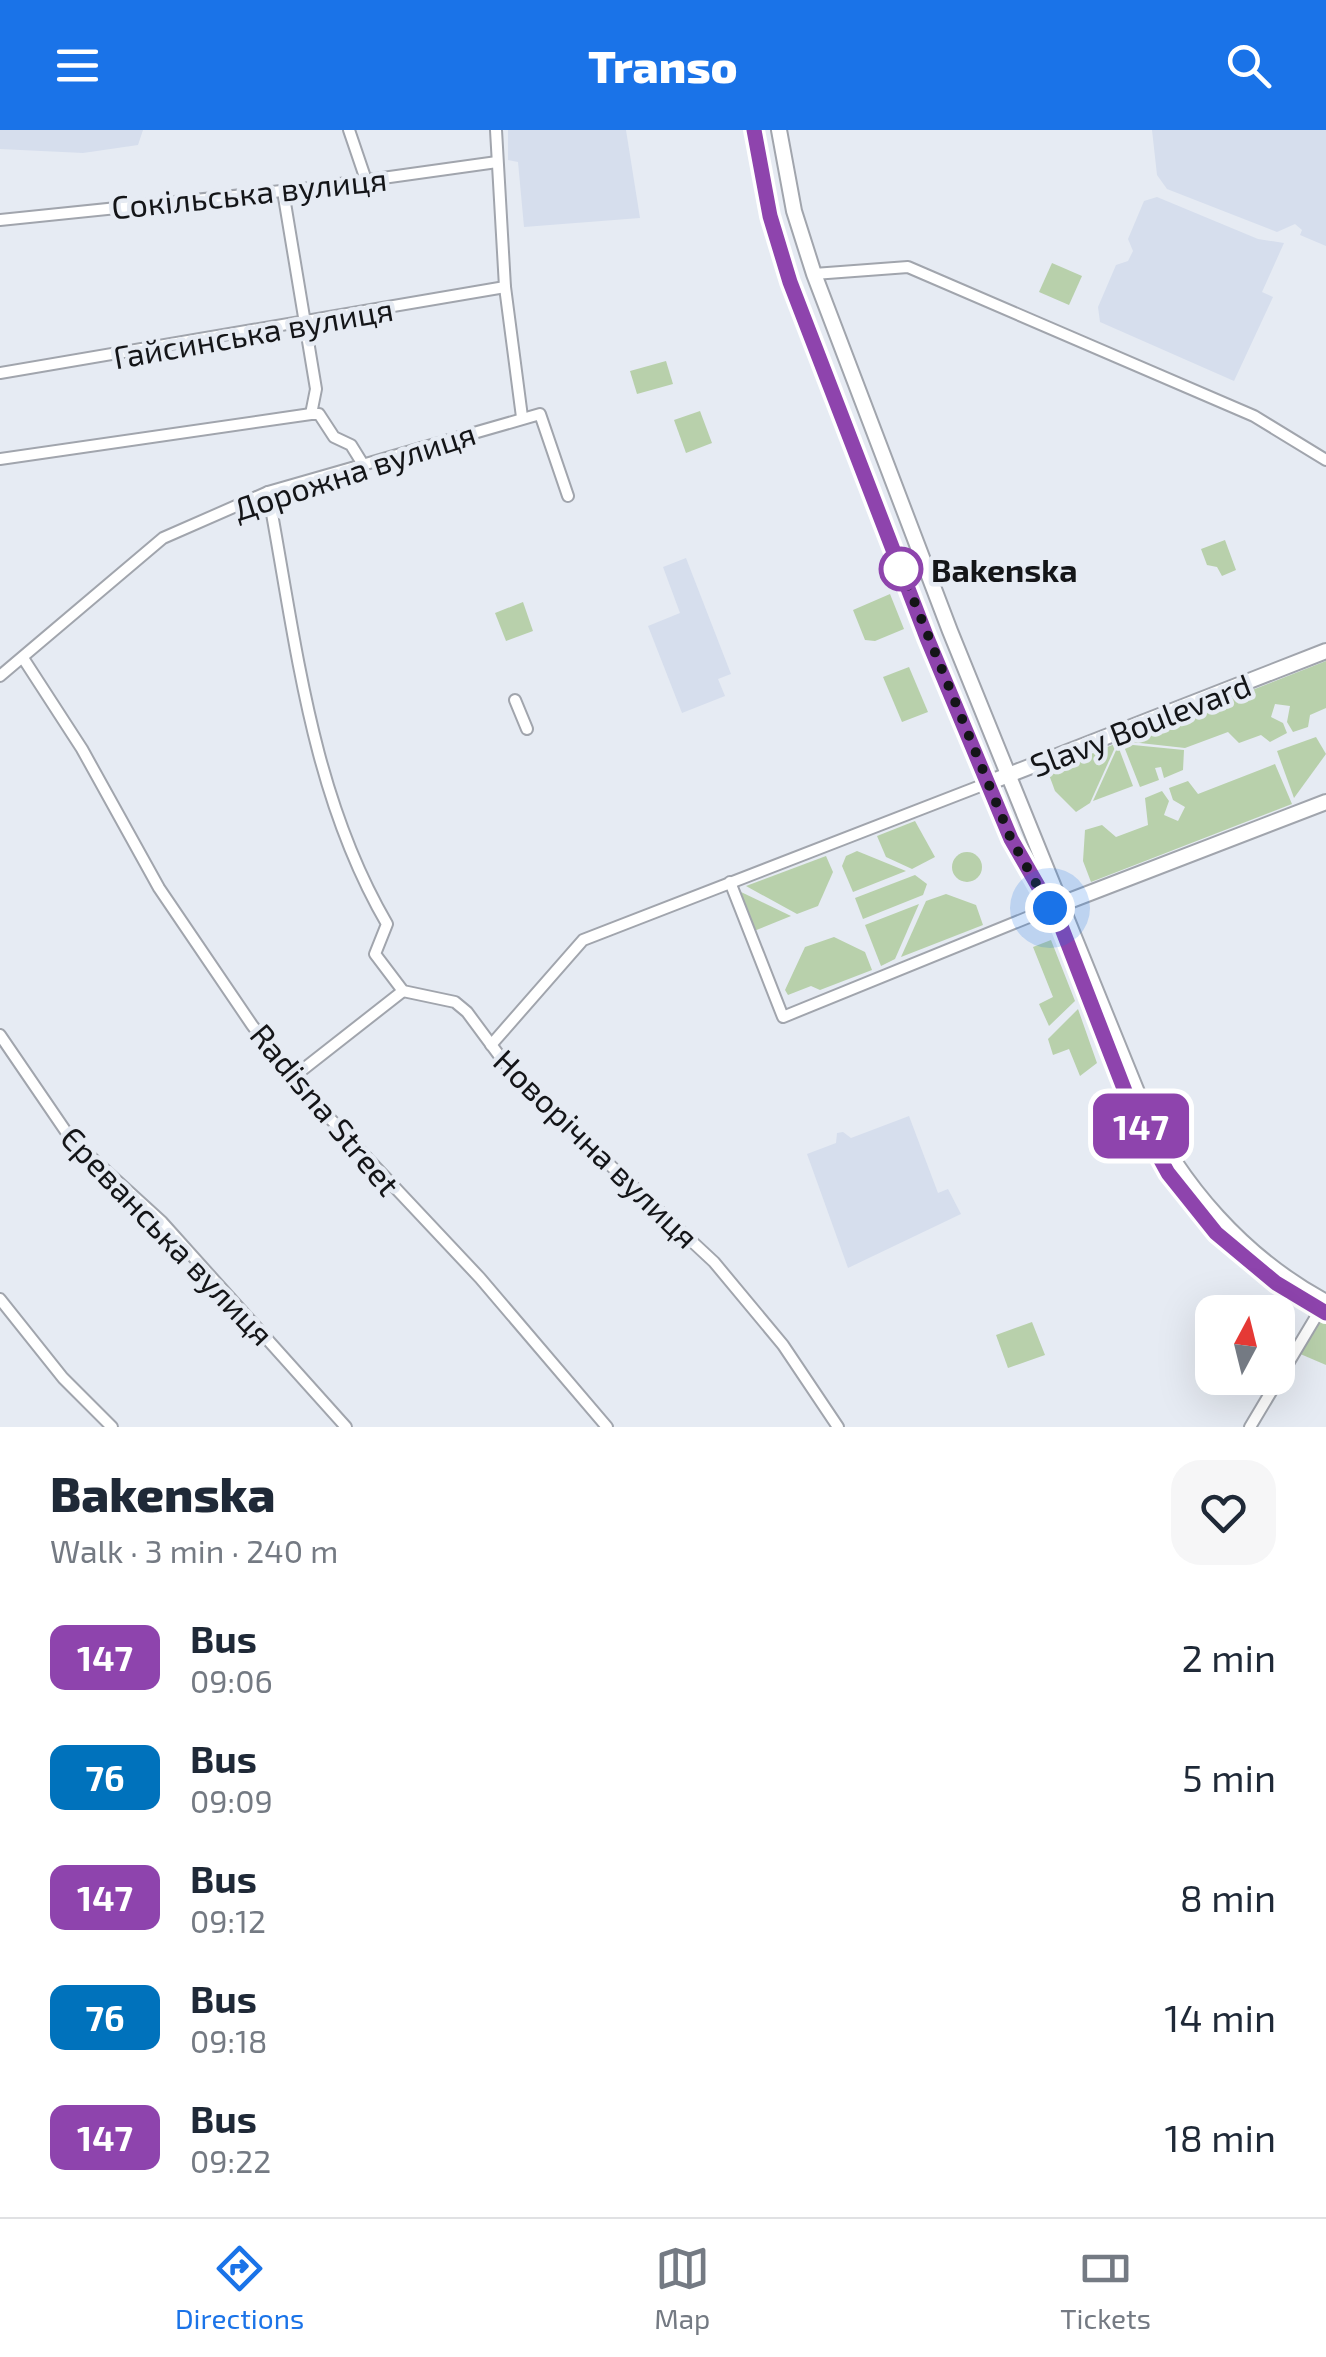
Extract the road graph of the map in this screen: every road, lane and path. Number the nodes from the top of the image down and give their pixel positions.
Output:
1 (349, 130) edge
2 (496, 130) edge
3 (754, 130) edge
4 (779, 130) edge
5 (497, 162) junction
6 (366, 180) junction
7 (283, 191) junction
8 (0, 220) edge
9 (814, 274) junction
10 (505, 287) junction
11 (306, 325) junction
12 (0, 373) edge
13 (311, 414) junction
14 (522, 416) junction
15 (0, 459) edge
16 (1326, 460) edge
17 (364, 466) junction
18 (268, 492) junction
19 (568, 496) dead end
20 (1326, 652) edge
21 (23, 658) junction
22 (0, 676) edge
23 (515, 700) dead end
24 (526, 729) dead end
25 (1009, 775) junction
26 (988, 783) junction
27 (1326, 802) edge
28 (730, 882) junction
29 (1057, 906) junction
30 (403, 991) junction
31 (0, 1035) edge
32 (491, 1045) junction
33 (292, 1078) junction
34 (0, 1299) edge
35 (1324, 1308) edge
36 (112, 1427) edge
37 (346, 1427) edge
38 (607, 1427) edge
39 (838, 1427) edge
40 (1250, 1427) edge

1 - 6 street
2 - 5 street
3 - 26 main road
4 - 9 main road
5 - 6 street, Сокільська вулиця
5 - 10 street
6 - 7 street, Сокільська вулиця
7 - 8 street, Сокільська вулиця
7 - 11 street
9 - 16 street
9 - 25 main road
10 - 11 street, Гайсинська вулиця
10 - 14 street
11 - 12 street, Гайсинська вулиця
11 - 13 street
13 - 15 street
13 - 17 street
14 - 17 street, Дорожна вулиця
14 - 19 street
17 - 18 street, Дорожна вулиця
18 - 21 street, Дорожна вулиця
18 - 30 street
20 - 25 main road, Slavy Boulevard
21 - 22 street, Дорожна вулиця
21 - 33 street, Radisna Street
23 - 24 street
25 - 26 main road, Slavy Boulevard
25 - 29 main road
26 - 28 street, Slavy Boulevard
26 - 29 main road
27 - 29 main road
28 - 29 street
28 - 32 street, Slavy Boulevard
29 - 35 main road
30 - 32 street, Новорічна вулиця
30 - 33 street
31 - 37 street, Єреванська вулиця
32 - 39 street, Новорічна вулиця
33 - 38 street, Radisna Street
34 - 36 street
35 - 40 street

